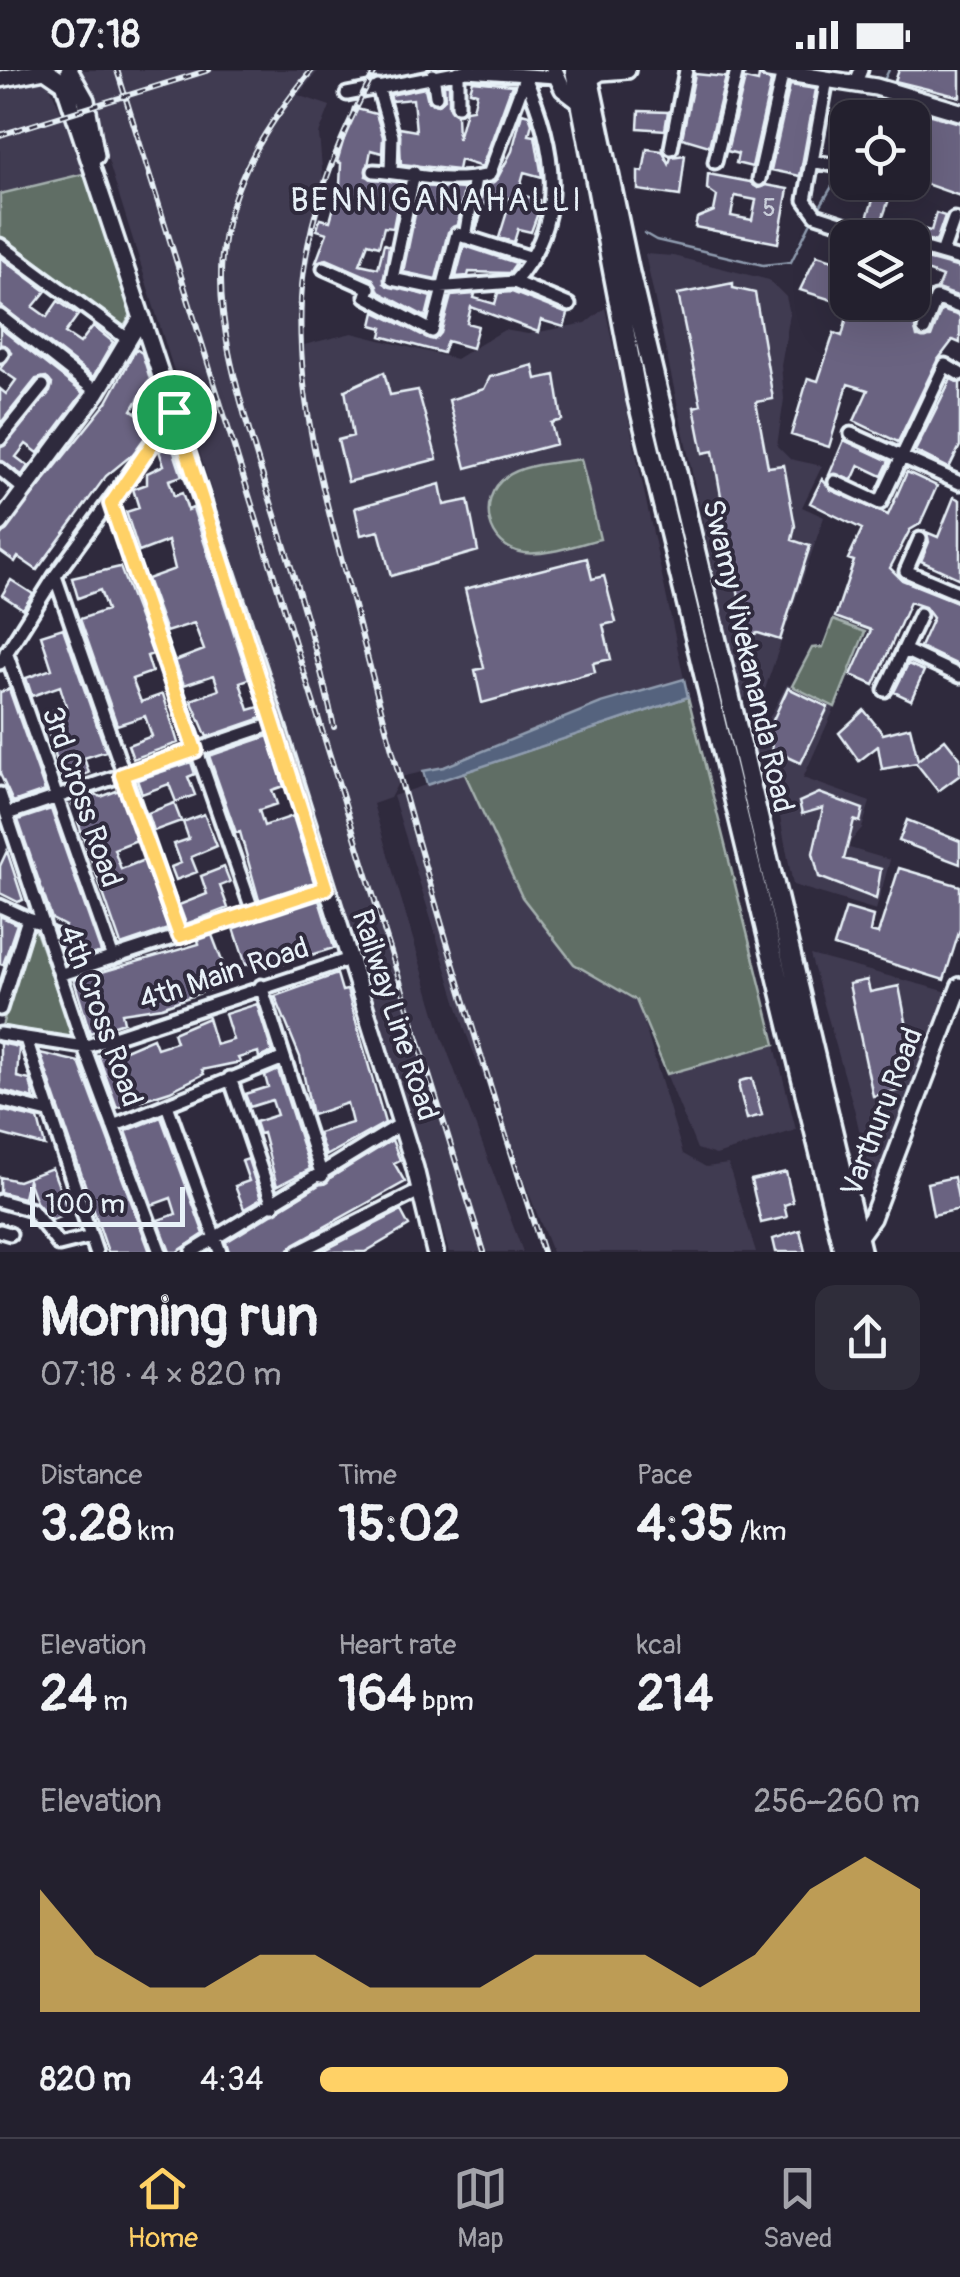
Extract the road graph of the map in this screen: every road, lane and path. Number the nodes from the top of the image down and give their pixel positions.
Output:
1 (627, 70) edge
2 (686, 70) edge
3 (737, 70) edge
4 (769, 70) edge
5 (783, 71) edge
6 (62, 72) edge
7 (458, 72) edge
8 (590, 72) edge
9 (555, 73) edge
10 (434, 75) junction
11 (821, 75) edge
12 (524, 76) junction
13 (858, 77) edge
14 (0, 79) edge
15 (378, 87) junction
16 (347, 94) dead end
17 (436, 96) dead end
18 (580, 102) junction
19 (458, 106) dead end
20 (960, 112) edge
21 (671, 148) dead end
22 (812, 161) junction
23 (715, 162) dead end
24 (830, 167) edge
25 (374, 172) dead end
26 (391, 172) junction
27 (414, 173) junction
28 (475, 178) junction
29 (758, 180) dead end
30 (954, 219) dead end
31 (832, 220) edge
32 (464, 236) junction
33 (0, 244) edge
34 (930, 250) edge
35 (942, 254) junction
36 (532, 258) junction
37 (960, 260) edge
38 (324, 268) dead end
39 (514, 282) junction
40 (446, 288) junction
41 (569, 305) dead end
42 (960, 307) edge
43 (0, 316) edge
44 (142, 316) junction
45 (924, 330) dead end
46 (129, 340) junction
47 (960, 374) edge
48 (42, 386) dead end
49 (96, 392) junction
50 (174, 412) junction
51 (851, 434) dead end
52 (0, 438) edge
53 (902, 456) junction
54 (0, 469) edge
55 (836, 482) dead end
56 (960, 483) edge
57 (25, 490) junction
58 (111, 504) junction
59 (0, 523) edge
60 (920, 539) dead end
61 (55, 576) junction
62 (960, 594) edge
63 (920, 616) dead end
64 (904, 650) junction
65 (3, 658) edge
66 (960, 676) edge
67 (885, 690) dead end
68 (276, 723) junction
69 (195, 750) junction
70 (122, 775) junction
71 (0, 794) edge
72 (54, 798) junction
73 (8, 814) junction
74 (0, 840) edge
75 (16, 846) junction
76 (326, 888) junction
77 (0, 906) edge
78 (253, 912) junction
79 (35, 921) junction
80 (180, 936) junction
81 (112, 958) junction
82 (347, 960) junction
83 (62, 974) junction
84 (261, 986) junction
85 (960, 986) edge
86 (0, 1008) edge
87 (0, 1034) edge
88 (26, 1039) junction
89 (84, 1047) junction
90 (284, 1058) junction
91 (230, 1078) junction
92 (0, 1100) edge
93 (167, 1105) junction
94 (48, 1112) junction
95 (401, 1124) junction
96 (113, 1126) junction
97 (322, 1176) junction
98 (419, 1192) junction
99 (0, 1200) edge
100 (272, 1205) junction
101 (91, 1237) junction
102 (214, 1238) junction
103 (851, 1248) edge
104 (96, 1252) edge
105 (160, 1252) edge
106 (192, 1252) edge
107 (220, 1252) edge
108 (298, 1252) edge
109 (435, 1252) edge

1 - 8 main road
2 - 21 street
3 - 23 street
4 - 5 main road
5 - 11 main road
5 - 29 street
6 - 14 main road
6 - 44 main road, Railway Line Road
7 - 10 street
7 - 12 street
7 - 19 street
8 - 18 main road, Swamy Vivekananda Road
8 - 103 main road, Swamy Vivekananda Road
9 - 12 street
9 - 18 main road
10 - 15 street
10 - 17 street
11 - 13 main road
11 - 22 street
12 - 28 street
12 - 36 street
13 - 20 main road
15 - 16 street
15 - 26 street
18 - 103 main road, Swamy Vivekananda Road
22 - 24 street
22 - 31 street
25 - 26 street
26 - 27 street
27 - 28 street
27 - 40 street
28 - 32 street
30 - 35 street
32 - 36 street
32 - 40 street
33 - 46 street
34 - 35 street
35 - 37 street
36 - 39 street
38 - 40 street
39 - 40 street
39 - 41 street
42 - 45 street
43 - 49 street
44 - 46 main road
44 - 50 main road, Railway Line Road
46 - 49 main road
47 - 53 street
48 - 52 street
49 - 57 main road
50 - 58 street
50 - 68 main road, Railway Line Road
51 - 53 street
53 - 55 street
53 - 56 street
54 - 57 street
57 - 59 main road
58 - 61 street
58 - 69 street
60 - 62 street
61 - 65 street
61 - 70 street
63 - 64 street
64 - 66 street
64 - 67 street
65 - 72 street, 3rd Cross Road
68 - 69 street
68 - 76 main road, Railway Line Road
69 - 70 street
69 - 78 street
70 - 72 street
70 - 80 street
71 - 73 street, 4th Cross Road
72 - 73 street
72 - 81 street, 3rd Cross Road
73 - 75 street, 4th Cross Road
74 - 75 street
75 - 79 street, 4th Cross Road
76 - 78 street
76 - 82 main road, Railway Line Road
77 - 79 street
78 - 80 street
79 - 83 street, 4th Cross Road
79 - 86 street
80 - 81 street
81 - 83 street
82 - 84 street, 4th Main Road
82 - 95 main road, Railway Line Road
83 - 89 street, 4th Cross Road
84 - 89 street, 4th Main Road
84 - 90 street
85 - 103 main road, Varthuru Road
87 - 88 street, 4th Main Road
88 - 89 street, 4th Main Road
88 - 94 street
89 - 96 street, 4th Cross Road
90 - 91 street
90 - 97 street
91 - 93 street
91 - 100 street
92 - 94 street
93 - 96 street
93 - 102 street
94 - 101 street
95 - 97 street
95 - 98 main road, Railway Line Road
96 - 105 street, 4th Cross Road
97 - 100 street
98 - 108 street
98 - 109 main road, Railway Line Road
99 - 101 street
100 - 102 street
101 - 104 street
102 - 106 street
102 - 107 street

